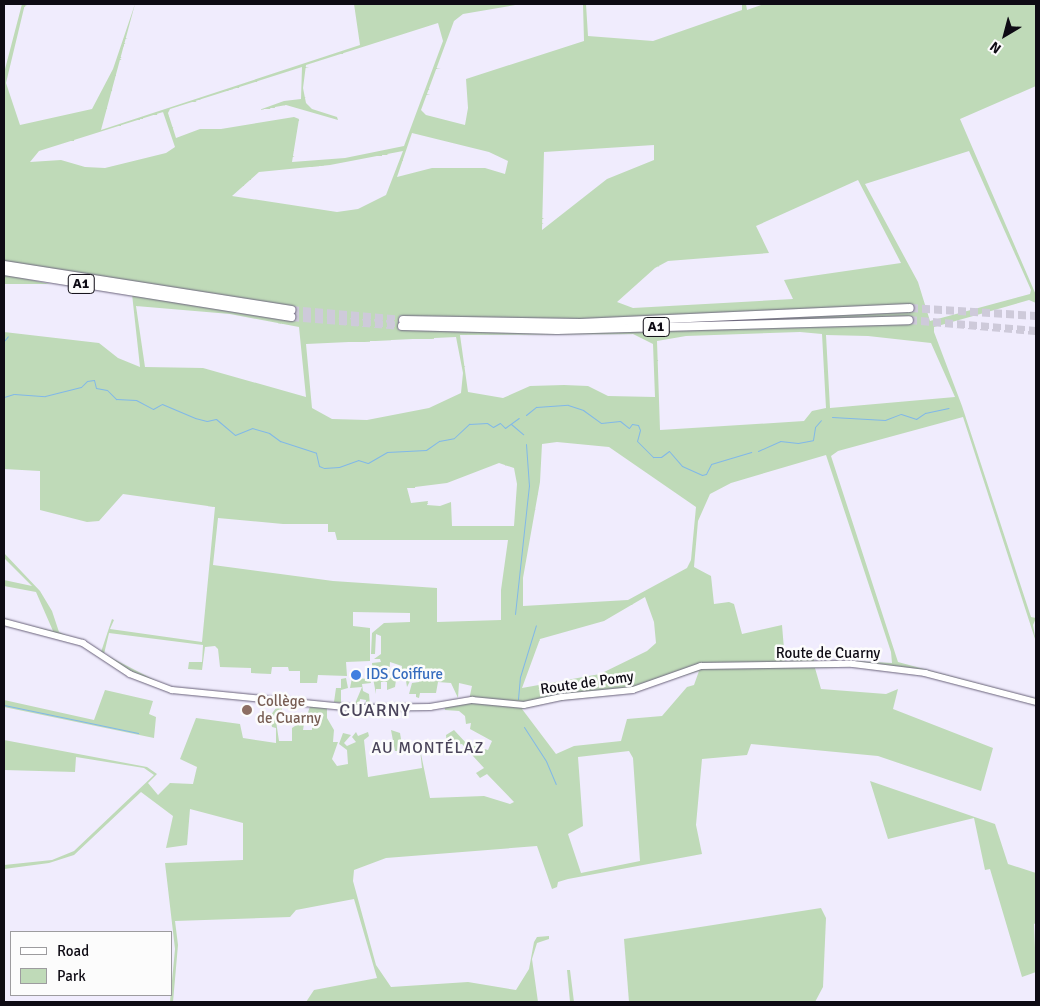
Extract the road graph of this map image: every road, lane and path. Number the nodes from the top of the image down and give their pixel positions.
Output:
1 (4, 265) edge
2 (4, 272) edge
3 (910, 308) tunnel mouth
4 (909, 320) tunnel mouth
5 (4, 622) edge
6 (706, 666) joint
7 (1036, 702) edge

1 - 2 highway, A1
3 - 4 highway, A1
5 - 6 street, Route de Pomy
6 - 7 street, Route de Cuarny

